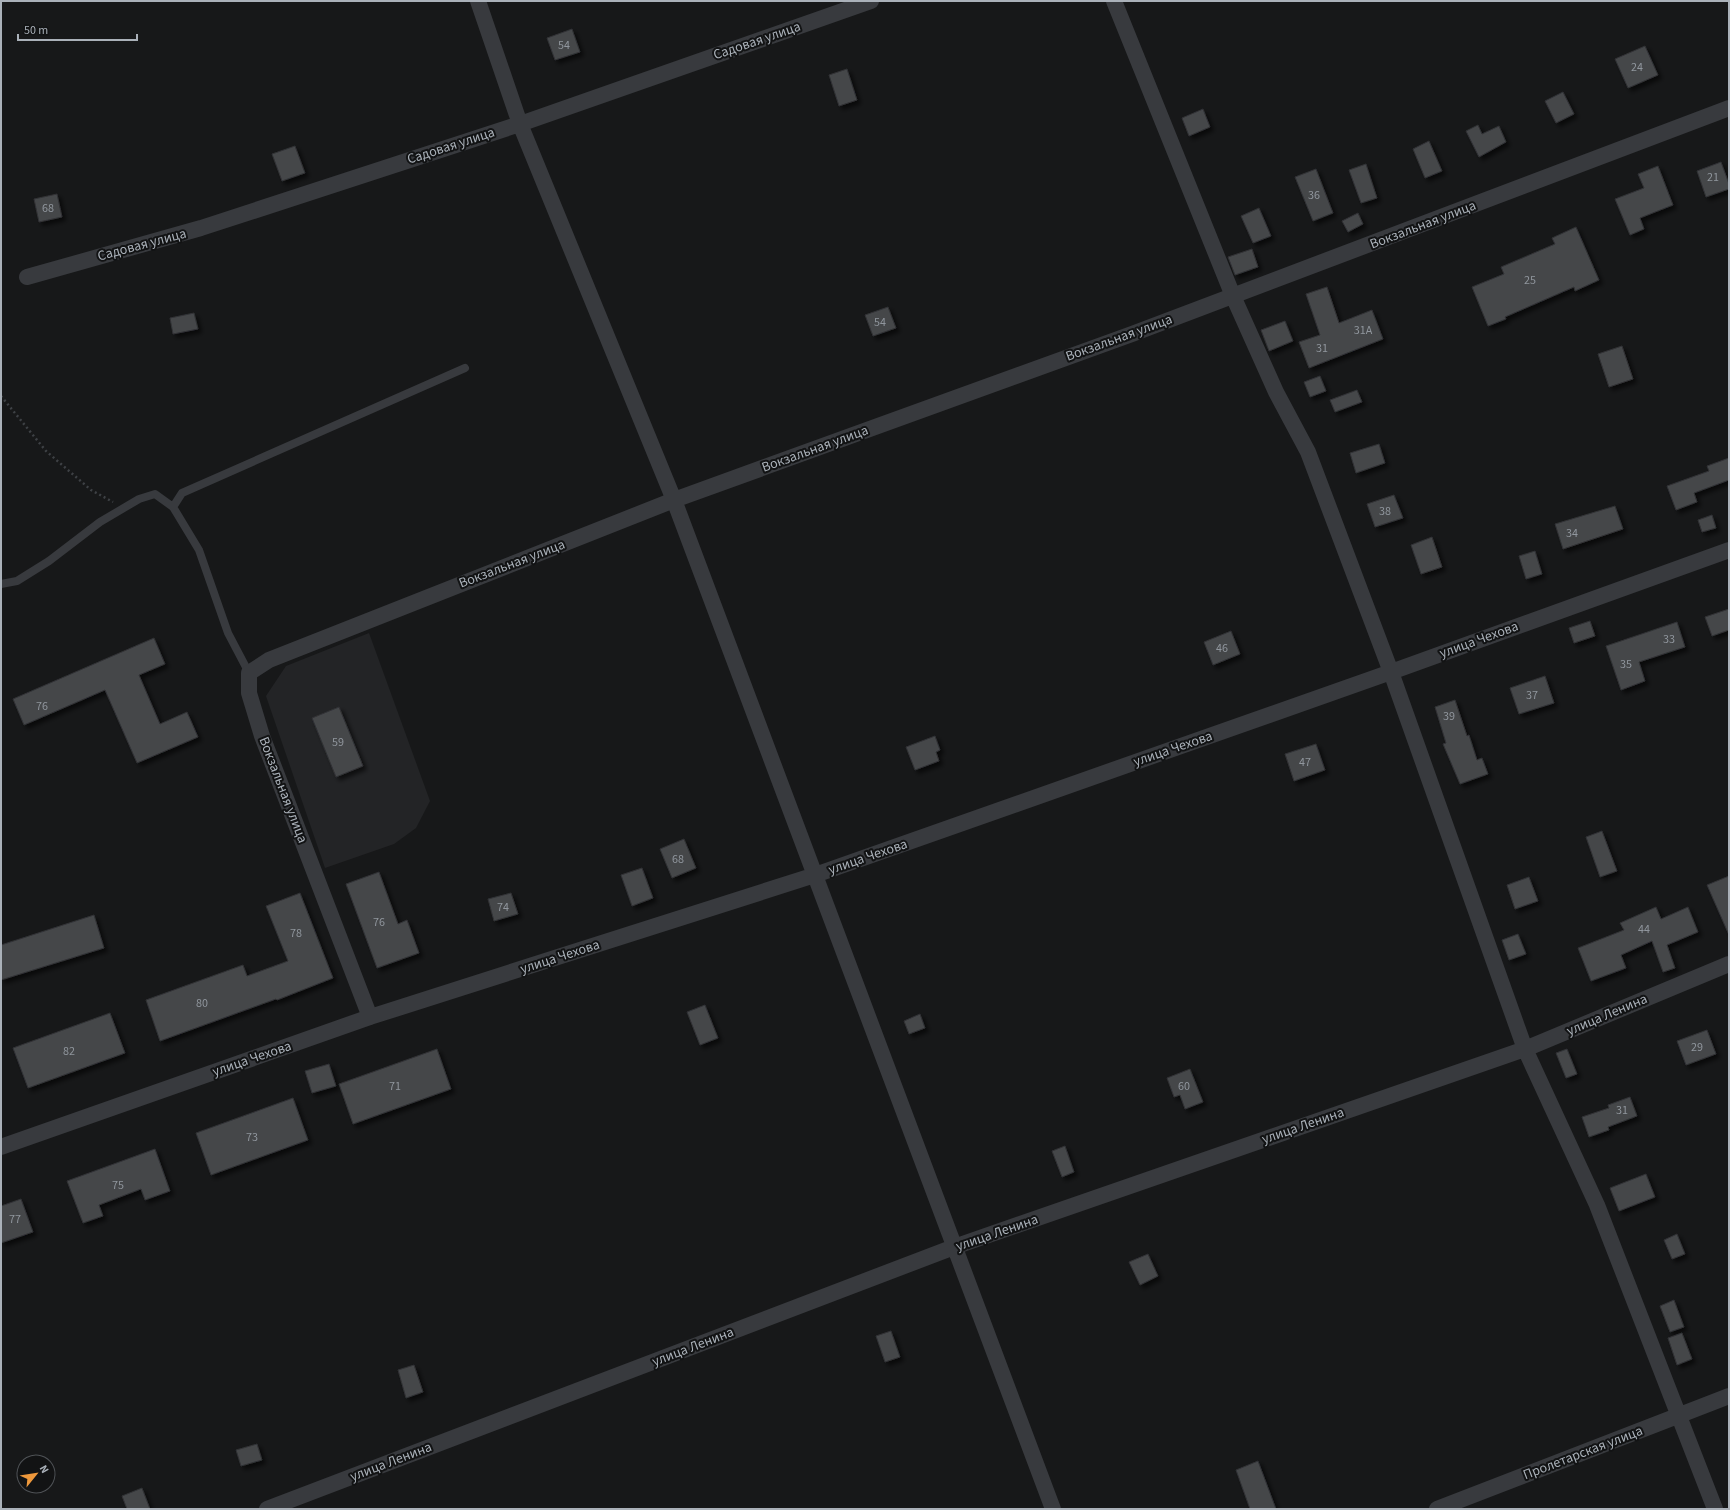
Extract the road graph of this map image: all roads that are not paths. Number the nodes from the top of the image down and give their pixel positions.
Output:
1 (478, 1) edge
2 (871, 1) edge
3 (1114, 1) edge
4 (1729, 108) edge
5 (520, 124) junction
6 (27, 277) dead end
7 (1233, 296) junction
8 (465, 368) dead end
9 (674, 500) junction
10 (173, 507) junction
11 (1729, 550) edge
12 (1, 584) edge
13 (1392, 672) junction
14 (249, 673) junction
15 (814, 875) junction
16 (1729, 964) edge
17 (370, 1017) junction
18 (1525, 1049) junction
19 (1, 1146) edge
20 (954, 1248) junction
21 (1729, 1396) edge
22 (1680, 1415) junction
23 (267, 1509) edge
24 (1053, 1509) edge
25 (1437, 1509) edge
26 (1715, 1509) edge

1 - 5 street
2 - 5 street, Садовая улица
3 - 7 street
4 - 7 street, Вокзальная улица
5 - 6 street, Садовая улица
5 - 9 street
7 - 9 street, Вокзальная улица
7 - 13 street
8 - 10 lane
9 - 14 street, Вокзальная улица
9 - 15 street
10 - 12 lane
10 - 14 lane
11 - 13 street, улица Чехова
13 - 15 street, улица Чехова
13 - 18 street
14 - 17 street, Вокзальная улица
15 - 17 street, улица Чехова
15 - 20 street
16 - 18 street, улица Ленина
17 - 19 street, улица Чехова
18 - 20 street, улица Ленина
18 - 22 street
20 - 23 street, улица Ленина
20 - 24 street
21 - 22 street, Пролетарская улица
22 - 25 street, Пролетарская улица
22 - 26 street

